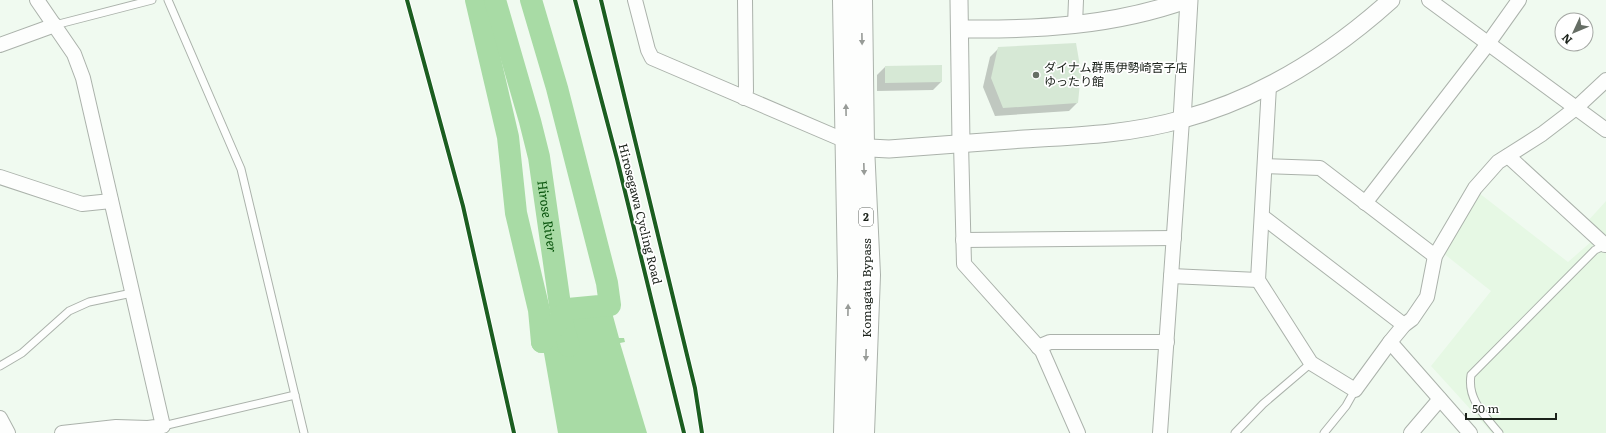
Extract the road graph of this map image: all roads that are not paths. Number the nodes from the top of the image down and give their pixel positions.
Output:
1 (37, 0) edge
2 (152, 0) edge
3 (168, 0) edge
4 (635, 0) edge
5 (745, 0) edge
6 (844, 0) edge
7 (861, 0) edge
8 (959, 0) edge
9 (1076, 0) edge
10 (1186, 0) edge
11 (1189, 0) edge
12 (1391, 0) edge
13 (1429, 0) edge
14 (1519, 0) edge
15 (55, 25) junction
16 (1075, 25) junction
17 (960, 30) junction
18 (1487, 44) junction
19 (0, 45) edge
20 (1606, 80) edge
21 (1269, 86) junction
22 (744, 98) junction
23 (1576, 108) junction
24 (1182, 120) junction
25 (1606, 130) edge
26 (961, 143) junction
27 (855, 144) junction
28 (1508, 156) junction
29 (1265, 166) junction
30 (0, 177) edge
31 (111, 201) junction
32 (1365, 203) junction
33 (1263, 217) junction
34 (1174, 238) junction
35 (963, 240) junction
36 (1605, 245) edge
37 (1436, 256) junction
38 (1171, 276) junction
39 (1258, 280) junction
40 (132, 293) junction
41 (1404, 326) junction
42 (1167, 342) junction
43 (1390, 342) junction
44 (1038, 347) junction
45 (1311, 363) junction
46 (0, 366) edge
47 (1355, 390) junction
48 (295, 395) junction
49 (1440, 399) junction
50 (0, 418) edge
51 (163, 426) junction
52 (116, 430) edge
53 (8, 433) edge
54 (62, 433) edge
55 (304, 433) edge
56 (845, 433) edge
57 (863, 433) edge
58 (1078, 433) edge
59 (1160, 433) edge
60 (1235, 433) edge
61 (1324, 433) edge
62 (1411, 433) edge
63 (1470, 433) edge
64 (1499, 433) edge

1 - 15 street
2 - 15 lane
3 - 48 lane
4 - 22 street
5 - 22 street
27 -> 6 main road, Komagata Bypass / 2
7 -> 27 main road, Komagata Bypass / 2
8 - 17 street
9 - 16 street
10 - 16 street
11 - 24 street
12 - 21 street
13 - 18 street
14 - 18 street
15 - 19 street
15 - 31 street
16 - 17 street
17 - 26 street
18 - 23 street
18 - 32 street
20 - 23 street
21 - 24 street
21 - 29 street
22 - 27 street
23 - 25 street
23 - 28 street
24 - 26 street
24 - 34 street
26 - 27 street
26 - 35 street
56 -> 27 main road, Komagata Bypass / 2
27 -> 57 main road, Komagata Bypass / 2
28 - 36 street
28 - 37 street
29 - 32 street
29 - 33 street
30 - 31 street
31 - 40 street
32 - 37 street
33 - 39 street
33 - 41 street
34 - 35 street
34 - 38 street
35 - 44 street
36 - 64 lane
37 - 41 street
38 - 39 street
38 - 42 street
39 - 45 street
40 - 46 lane
40 - 51 street
41 - 43 street
42 - 44 street
42 - 59 street
43 - 47 street
43 - 49 street
44 - 58 street
45 - 47 street
45 - 60 lane
47 - 61 lane
48 - 51 lane
48 - 55 lane
49 - 62 street
49 - 63 street
50 - 53 street
51 - 52 street
52 - 54 street

